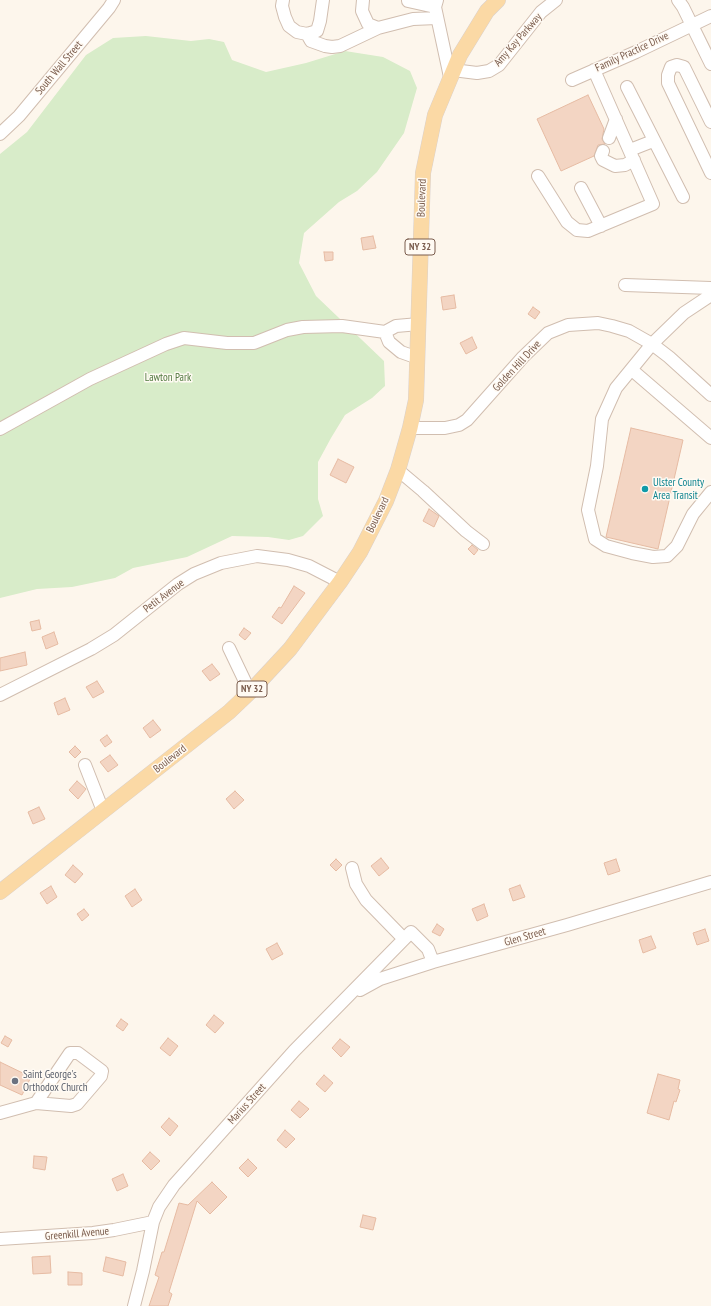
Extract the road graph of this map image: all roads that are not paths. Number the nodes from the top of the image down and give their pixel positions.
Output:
1 (114, 0) edge
2 (283, 0) edge
3 (323, 0) edge
4 (363, 0) edge
5 (408, 0) edge
6 (498, 0) edge
7 (556, 0) edge
8 (678, 0) edge
9 (436, 8) edge
10 (711, 16) edge
11 (692, 25) junction
12 (378, 28) junction
13 (307, 34) junction
14 (710, 57) edge
15 (594, 70) junction
16 (452, 74) junction
17 (572, 80) dead end
18 (627, 87) dead end
19 (710, 117) edge
20 (616, 119) junction
21 (688, 124) junction
22 (0, 134) edge
23 (609, 138) dead end
24 (653, 141) junction
25 (603, 151) dead end
26 (632, 155) junction
27 (711, 173) edge
28 (538, 176) dead end
29 (582, 188) dead end
30 (683, 197) dead end
31 (601, 226) junction
32 (625, 285) dead end
33 (711, 288) edge
34 (711, 295) edge
35 (419, 324) junction
36 (385, 332) junction
37 (652, 344) junction
38 (418, 358) junction
39 (632, 370) junction
40 (711, 395) edge
41 (410, 428) junction
42 (0, 429) edge
43 (711, 438) edge
44 (398, 470) junction
45 (711, 492) edge
46 (483, 544) dead end
47 (340, 582) junction
48 (229, 648) dead end
49 (250, 692) junction
50 (0, 695) edge
51 (85, 766) dead end
52 (103, 811) junction
53 (352, 868) dead end
54 (711, 882) edge
55 (0, 892) edge
56 (407, 936) junction
57 (433, 962) junction
58 (343, 1002) junction
59 (36, 1103) junction
60 (0, 1113) edge
61 (153, 1222) junction
62 (0, 1239) edge
63 (134, 1306) edge

1 - 22 street, South Wall Street
2 - 13 street
3 - 13 street
4 - 12 street
5 - 9 street
6 - 16 main road, Boulevard / NY 32
7 - 16 street, Amy Kay Parkway
8 - 11 street
9 - 12 street
9 - 16 street
10 - 11 street, Family Practice Drive
11 - 14 street
11 - 15 street, Family Practice Drive
12 - 13 street
15 - 17 street, Family Practice Drive
15 - 20 street
16 - 35 main road, Boulevard / NY 32
18 - 24 street
19 - 21 street
19 - 21 street
20 - 23 street
20 - 26 street
21 - 27 street
24 - 26 street
24 - 30 street
25 - 26 street
26 - 31 street
28 - 31 street
29 - 31 street
32 - 33 street
34 - 37 street
35 - 36 street
35 - 38 main road, Boulevard / NY 32
36 - 38 street
36 - 42 street
37 - 39 street
37 - 40 street, Golden Hill Drive
37 - 41 street, Golden Hill Drive
38 - 41 main road, Boulevard / NY 32
39 - 43 street
39 - 45 street
41 - 44 main road, Boulevard / NY 32
44 - 46 street
44 - 47 main road, Boulevard / NY 32
47 - 49 main road, Boulevard / NY 32
47 - 50 street, Petit Avenue
48 - 49 street
49 - 52 main road, Boulevard / NY 32
51 - 52 street
52 - 55 main road, Boulevard / NY 32
53 - 56 street
54 - 57 street, Glen Street
56 - 57 street
56 - 58 street, Marius Street
57 - 58 street, Glen Street
58 - 61 street, Marius Street
59 - 59 street
59 - 60 street
61 - 62 street, Greenkill Avenue
61 - 63 street, Marius Street

